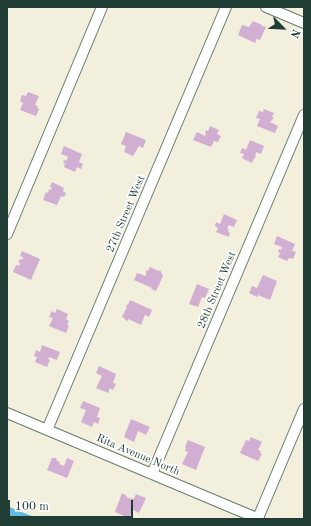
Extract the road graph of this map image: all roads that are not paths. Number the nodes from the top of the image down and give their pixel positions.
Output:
1 (102, 7) edge
2 (226, 7) edge
3 (266, 7) edge
4 (304, 23) edge
5 (304, 115) edge
6 (7, 234) edge
7 (304, 409) edge
8 (7, 413) edge
9 (47, 430) junction
10 (152, 474) junction
11 (259, 519) edge

1 - 6 street
2 - 9 street, 27th Street West
3 - 4 street
5 - 10 street, 28th Street West
7 - 11 street
8 - 9 street, Rita Avenue North
9 - 10 street, Rita Avenue North
10 - 11 street, Rita Avenue North

